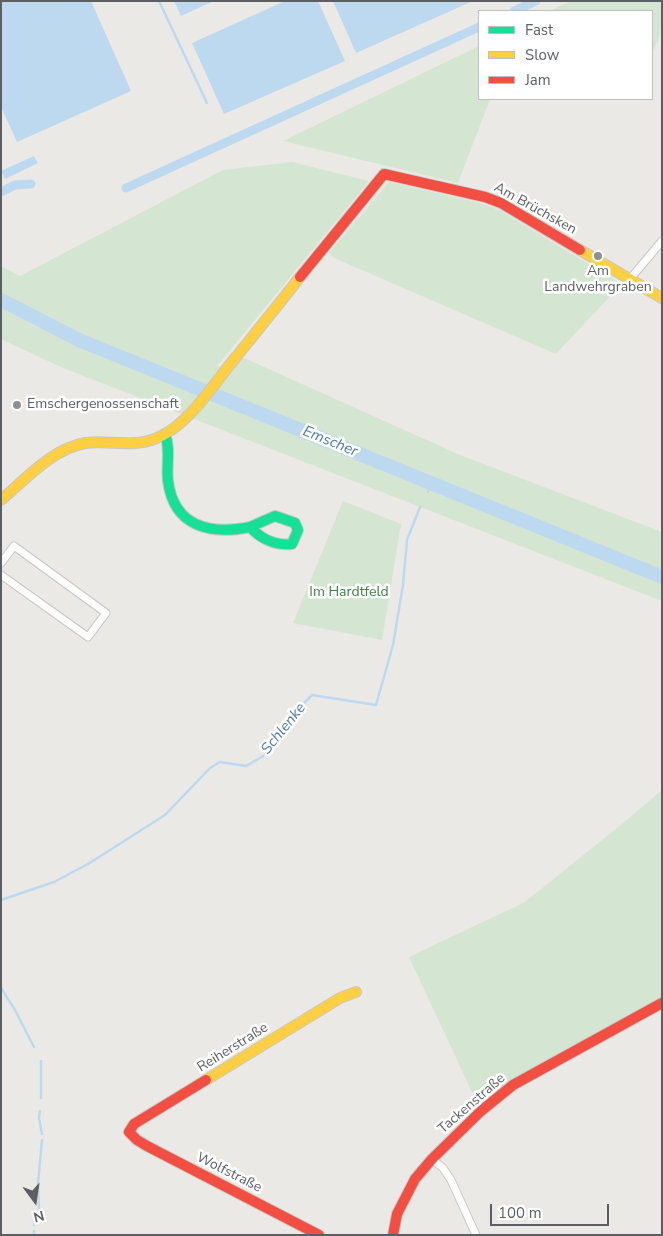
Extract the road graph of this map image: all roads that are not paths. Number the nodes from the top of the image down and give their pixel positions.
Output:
1 (662, 241) edge
2 (630, 279) junction
3 (662, 298) edge
4 (165, 434) junction
5 (1, 500) edge
6 (250, 527) dead end
7 (2, 560) edge
8 (1, 575) edge
9 (356, 992) dead end
10 (662, 1003) edge
11 (129, 1132) joint
12 (432, 1159) junction
13 (319, 1235) edge
14 (393, 1235) edge
15 (476, 1235) edge

1 - 2 street
2 - 3 street, Am Brüchsken
2 - 4 street, Am Brüchsken
4 - 5 street
4 - 6 street
7 - 8 street
9 - 11 street, Reiherstraße
10 - 12 street, Tackenstraße
11 - 13 street, Wolfstraße
12 - 14 street, Tackenstraße
12 - 15 street

